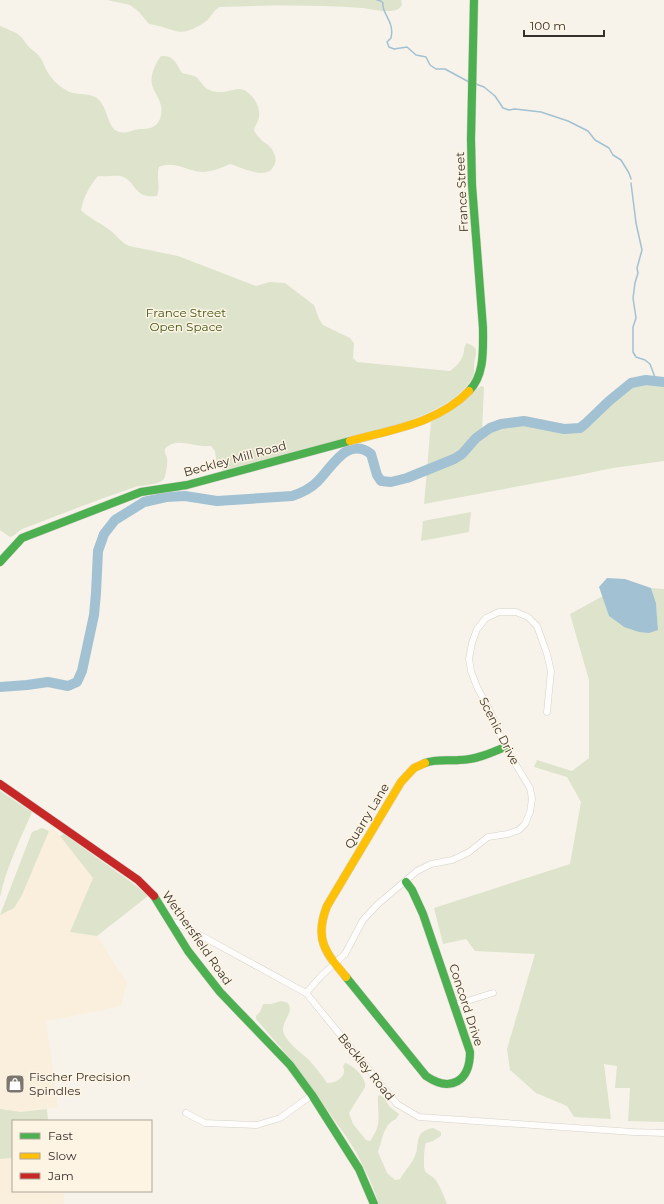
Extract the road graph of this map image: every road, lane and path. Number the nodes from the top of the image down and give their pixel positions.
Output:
1 (474, 0) edge
2 (477, 382) joint
3 (0, 562) edge
4 (547, 712) dead end
5 (505, 747) junction
6 (0, 784) edge
7 (406, 882) junction
8 (171, 922) junction
9 (335, 964) junction
10 (306, 993) junction
11 (494, 993) dead end
12 (454, 1004) junction
13 (312, 1095) junction
14 (186, 1112) dead end
15 (664, 1132) edge
16 (374, 1204) edge

1 - 2 street, France Street
2 - 3 street, Beckley Mill Road
4 - 5 street, Scenic Drive
5 - 7 street, Scenic Drive
5 - 9 street, Quarry Lane
6 - 8 street, Wethersfield Road
7 - 9 street, Scenic Drive
7 - 12 street, Concord Drive
8 - 10 street, Beckley Road
8 - 13 street, Wethersfield Road
9 - 10 street, Scenic Drive
9 - 12 street, Concord Drive
10 - 15 street, Beckley Road
11 - 12 street
13 - 14 street
13 - 16 street, Wethersfield Road

